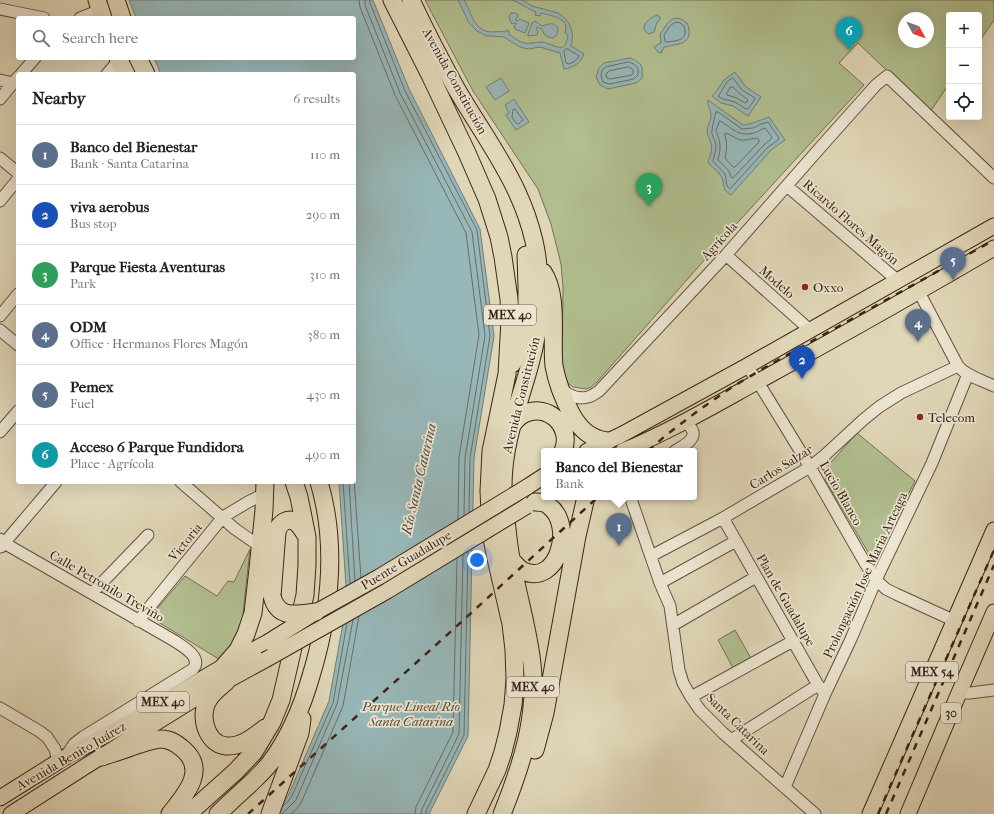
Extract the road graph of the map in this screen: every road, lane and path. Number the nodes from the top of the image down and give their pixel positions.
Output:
1 (116, 0) edge
2 (392, 0) edge
3 (411, 0) edge
4 (0, 9) edge
5 (100, 9) edge
6 (34, 16) edge
7 (84, 16) edge
8 (121, 16) edge
9 (33, 60) edge
10 (139, 60) edge
11 (123, 63) edge
12 (23, 72) edge
13 (110, 72) edge
14 (130, 72) edge
15 (145, 72) edge
16 (0, 80) edge
17 (16, 80) edge
18 (0, 99) edge
19 (0, 158) edge
20 (503, 164) junction
21 (16, 171) edge
22 (994, 178) edge
23 (16, 181) edge
24 (787, 186) junction
25 (0, 201) edge
26 (994, 226) edge
27 (994, 248) edge
28 (726, 255) junction
29 (538, 264) junction
30 (897, 280) junction
31 (919, 292) junction
32 (16, 296) edge
33 (0, 316) edge
34 (0, 330) edge
35 (810, 330) junction
36 (16, 343) edge
37 (747, 366) junction
38 (958, 366) junction
39 (507, 374) junction
40 (968, 374) junction
41 (758, 382) junction
42 (994, 386) edge
43 (560, 388) junction
44 (16, 413) edge
45 (685, 421) junction
46 (510, 428) junction
47 (0, 432) edge
48 (607, 441) junction
49 (564, 448) edge
50 (593, 448) edge
51 (630, 448) edge
52 (680, 448) edge
53 (810, 467) junction
54 (541, 478) edge
55 (54, 484) edge
56 (183, 484) edge
57 (295, 484) edge
58 (320, 484) edge
59 (264, 488) edge
60 (585, 500) edge
61 (632, 500) edge
62 (535, 501) edge
63 (223, 518) junction
64 (723, 518) junction
65 (994, 530) edge
66 (148, 535) dead end
67 (307, 537) junction
68 (736, 541) junction
69 (1, 543) edge
70 (261, 547) junction
71 (651, 556) junction
72 (510, 558) junction
73 (756, 576) junction
74 (876, 580) junction
75 (660, 583) junction
76 (92, 593) junction
77 (316, 612) junction
78 (994, 612) edge
79 (138, 621) junction
80 (955, 621) junction
81 (672, 625) junction
82 (794, 641) junction
83 (268, 642) joint
84 (265, 660) joint
85 (225, 674) junction
86 (818, 685) junction
87 (994, 690) edge
88 (825, 694) junction
89 (959, 694) junction
90 (691, 697) junction
91 (303, 701) junction
92 (0, 708) edge
93 (272, 722) junction
94 (731, 740) junction
95 (102, 757) junction
96 (63, 758) junction
97 (55, 785) junction
98 (785, 787) junction
99 (0, 798) edge
100 (11, 814) edge
101 (170, 814) edge
102 (188, 814) edge
103 (218, 814) edge
104 (270, 814) edge
105 (476, 814) edge
106 (502, 814) edge
107 (508, 814) edge
108 (815, 814) edge
109 (870, 814) edge
110 (908, 814) edge

1 - 8 highway
2 - 39 highway, Avenida Constitución / MEX 40
3 - 20 highway, Avenida Constitución / MEX 40
4 - 6 street
5 - 7 street
9 - 12 street
10 - 15 highway
11 - 13 street
11 - 14 highway
16 - 17 street
17 - 18 street
19 - 21 street
20 - 29 highway, Avenida Constitución / MEX 40
20 - 39 highway
22 - 24 street, Agrícola
23 - 25 street
24 - 28 street, Agrícola
24 - 30 street, Ricardo Flores Magón
26 - 30 main road
27 - 31 main road
28 - 35 street, Modelo
28 - 43 street, Agrícola
29 - 43 highway
29 - 46 highway, Avenida Constitución / MEX 40
30 - 35 main road
31 - 38 street
31 - 41 main road
32 - 33 street
34 - 36 street
35 - 37 main road
37 - 41 street, Lucio Blanco
37 - 48 main road
38 - 40 street
38 - 53 street, Carlos Salzar
39 - 105 highway, Avenida Constitución / MEX 40
40 - 42 street
40 - 74 street, Prolongación Jose Maria Arteaga
41 - 45 main road
41 - 53 street, Lucio Blanco
43 - 48 highway
44 - 47 street
45 - 51 main road
45 - 52 street
46 - 49 highway
46 - 72 highway, Avenida Constitución / MEX 40
48 - 50 main road
53 - 64 street, Carlos Salzar
53 - 74 street, Lucio Blanco
54 - 77 main road, Puente Guadalupe / MEX 40, bridge
55 - 69 street
56 - 63 street
57 - 67 highway
58 - 91 highway
59 - 63 street, Victoria
59 - 70 highway
60 - 107 highway
61 - 71 street, Santa Catarina
62 - 72 highway
62 - 84 main road, Puente Guadalupe / MEX 40, bridge
63 - 70 street
63 - 79 street, Victoria
64 - 68 street, Plan de Guadalupe
64 - 71 street, Carlos Salzar
65 - 80 main road, MEX 54
66 - 76 street
67 - 77 highway, bridge
67 - 93 highway
68 - 73 street, Plan de Guadalupe
68 - 75 street
69 - 76 street, Calle Petronilo Treviño
70 - 85 highway
71 - 75 street, Santa Catarina
72 - 106 highway, Avenida Constitución / MEX 40
73 - 81 street
73 - 82 street, Plan de Guadalupe
74 - 80 street, Lucio Blanco
74 - 88 street, Prolongación Jose Maria Arteaga
75 - 81 street, Santa Catarina
76 - 79 street, Calle Petronilo Treviño
77 - 83 main road, Puente Guadalupe / MEX 40, bridge
78 - 89 main road, 30
79 - 96 street, Calle Petronilo Treviño
80 - 109 main road, MEX 54
81 - 90 street, Santa Catarina
82 - 86 street, Plan de Guadalupe
82 - 90 street
83 - 85 main road, Avenida Benito Juárez / MEX 40
84 - 85 main road, Avenida Benito Juárez / MEX 40
85 - 93 highway
85 - 95 main road, Avenida Benito Juárez / MEX 40
85 - 96 main road, Avenida Benito Juárez / MEX 40
86 - 88 street, Plan de Guadalupe
86 - 94 street
87 - 89 street
88 - 98 street, Prolongación Jose Maria Arteaga
89 - 110 main road, 30
90 - 94 street, Santa Catarina
91 - 103 highway
91 - 104 highway
92 - 96 street
93 - 102 highway
94 - 98 street, Santa Catarina
95 - 97 main road, Avenida Benito Juárez / MEX 40
95 - 101 highway
96 - 97 main road
96 - 99 main road, Avenida Benito Juárez / MEX 40
97 - 100 main road, Avenida Benito Juárez / MEX 40
98 - 108 street, Santa Catarina

